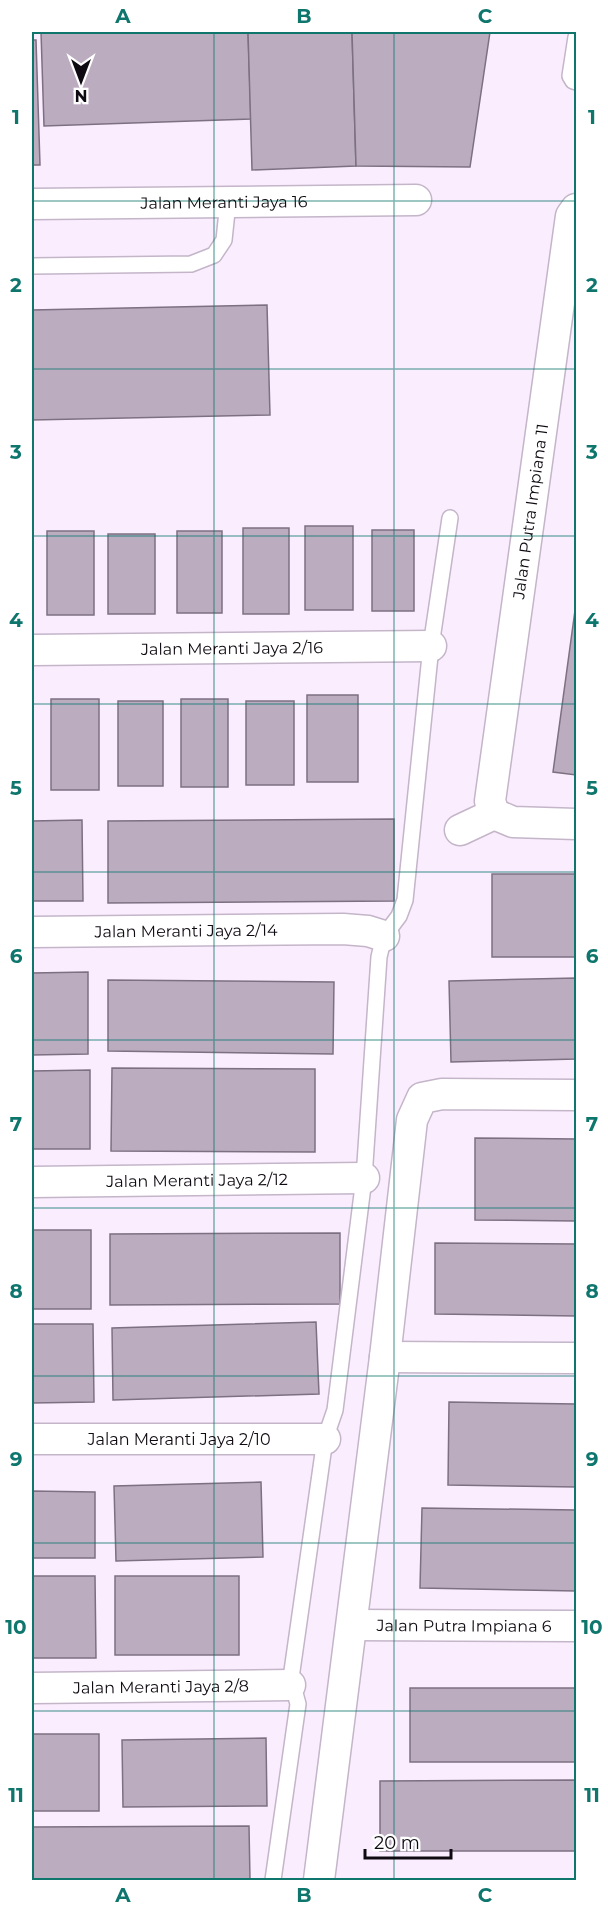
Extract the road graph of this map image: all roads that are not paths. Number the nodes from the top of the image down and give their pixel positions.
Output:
1 (576, 37) edge
2 (576, 82) edge
3 (416, 200) dead end
4 (228, 202) junction
5 (32, 204) edge
6 (576, 209) edge
7 (32, 266) edge
8 (450, 518) dead end
9 (431, 646) junction
10 (32, 650) edge
11 (494, 814) junction
12 (576, 824) edge
13 (460, 830) dead end
14 (32, 932) edge
15 (384, 936) junction
16 (576, 1095) edge
17 (364, 1178) junction
18 (32, 1182) edge
19 (385, 1357) junction
20 (576, 1358) edge
21 (32, 1439) edge
22 (325, 1439) junction
23 (352, 1624) junction
24 (576, 1626) edge
25 (290, 1685) junction
26 (32, 1688) edge
27 (273, 1881) edge
28 (319, 1881) edge

1 - 2 lane
3 - 4 street, Jalan Meranti Jaya 16
4 - 5 street, Jalan Meranti Jaya 16
4 - 7 lane
6 - 11 street, Jalan Putra Impiana 11
8 - 9 lane
9 - 10 street, Jalan Meranti Jaya 2/16
9 - 15 lane
11 - 12 street
11 - 13 street
14 - 15 street, Jalan Meranti Jaya 2/14
15 - 17 lane
16 - 19 street
17 - 18 street, Jalan Meranti Jaya 2/12
17 - 22 lane
19 - 20 street
19 - 23 street
21 - 22 street, Jalan Meranti Jaya 2/10
22 - 25 lane
23 - 24 street, Jalan Putra Impiana 6
23 - 28 street
25 - 26 street, Jalan Meranti Jaya 2/8
25 - 27 lane

